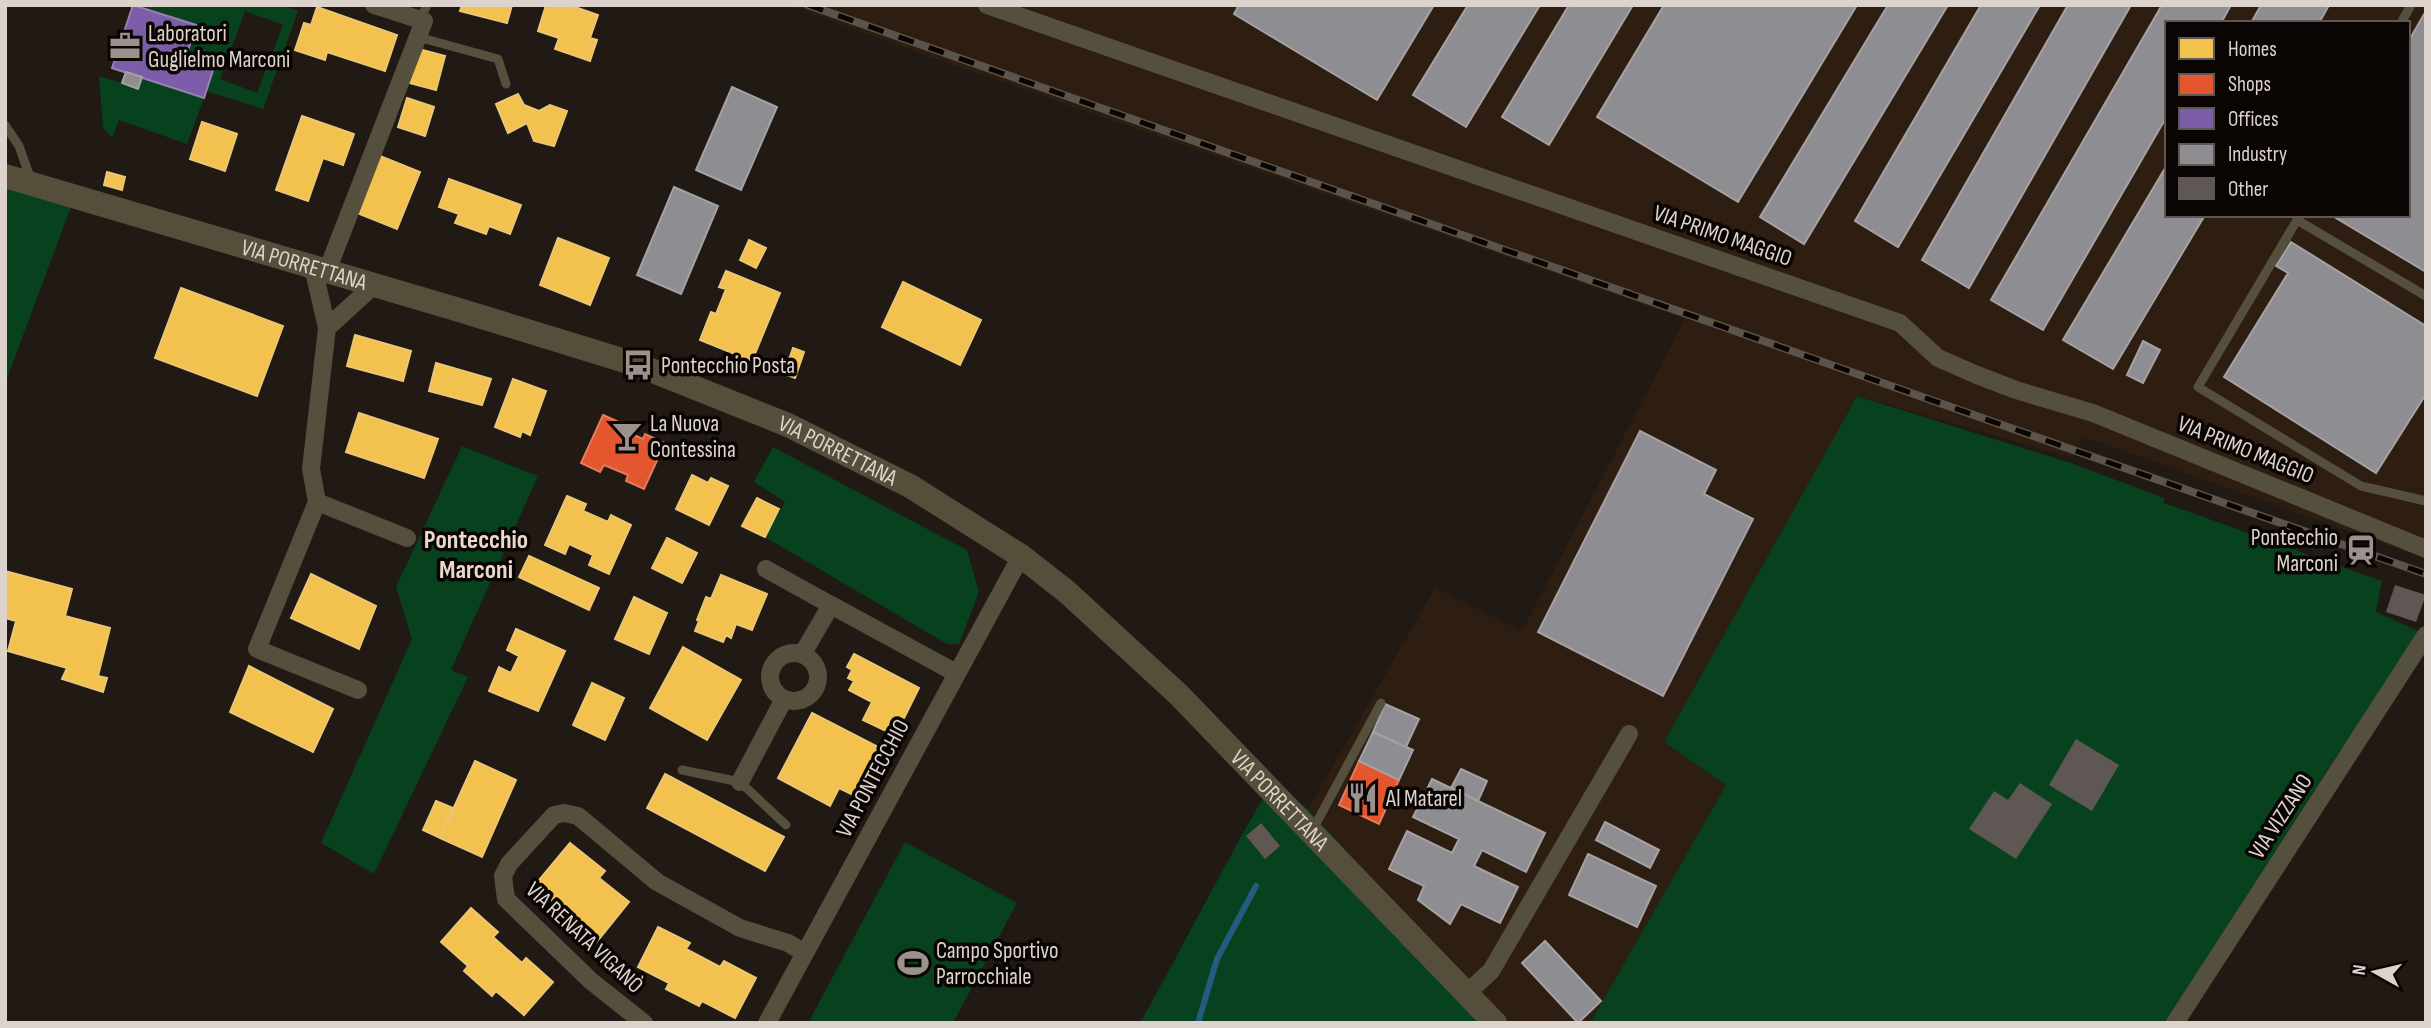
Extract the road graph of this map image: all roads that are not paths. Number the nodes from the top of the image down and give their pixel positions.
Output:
1 (374, 5) edge
2 (987, 5) edge
3 (2411, 5) edge
4 (421, 21) edge
5 (2402, 21) edge
6 (506, 84) dead end
7 (5, 125) edge
8 (5, 176) edge
9 (33, 184) junction
10 (2297, 217) edge
11 (320, 269) junction
12 (373, 285) junction
13 (2426, 296) edge
14 (327, 328) junction
15 (2426, 501) edge
16 (317, 502) junction
17 (407, 538) dead end
18 (2426, 549) edge
19 (1021, 556) junction
20 (766, 569) dead end
21 (831, 605) junction
22 (2426, 635) edge
23 (2420, 650) edge
24 (803, 653) junction
25 (957, 673) junction
26 (358, 690) dead end
27 (783, 699) junction
28 (1381, 703) dead end
29 (1629, 734) dead end
30 (682, 770) dead end
31 (740, 782) junction
32 (786, 825) dead end
33 (1311, 833) junction
34 (805, 953) junction
35 (1467, 993) junction
36 (644, 1023) edge
37 (767, 1023) edge
38 (1495, 1023) edge
39 (2175, 1023) edge

1 - 4 street
2 - 18 street, VIA PRIMO MAGGIO
3 - 5 lane
4 - 6 lane
4 - 11 street
7 - 9 lane
8 - 9 main road, VIA PORRETTANA
9 - 11 main road, VIA PORRETTANA
10 - 13 lane
10 - 15 lane
11 - 12 main road, VIA PORRETTANA
11 - 14 street
12 - 14 street
12 - 19 main road, VIA PORRETTANA
14 - 16 street
16 - 17 street
16 - 26 street
19 - 25 street, VIA PONTECCHIO
19 - 33 main road, VIA PORRETTANA
20 - 21 street
21 - 24 street
21 - 25 street
22 - 23 street, VIA VIZZANO
23 - 39 street, VIA VIZZANO
24 - 27 street
24 - 27 street
25 - 34 street, VIA PONTECCHIO
27 - 31 street
28 - 33 lane
29 - 35 street
30 - 31 lane
31 - 32 lane
33 - 35 main road, VIA PORRETTANA
34 - 36 street, VIA RENATA VIGANÒ
34 - 37 street, VIA PONTECCHIO
35 - 38 main road, VIA PORRETTANA

